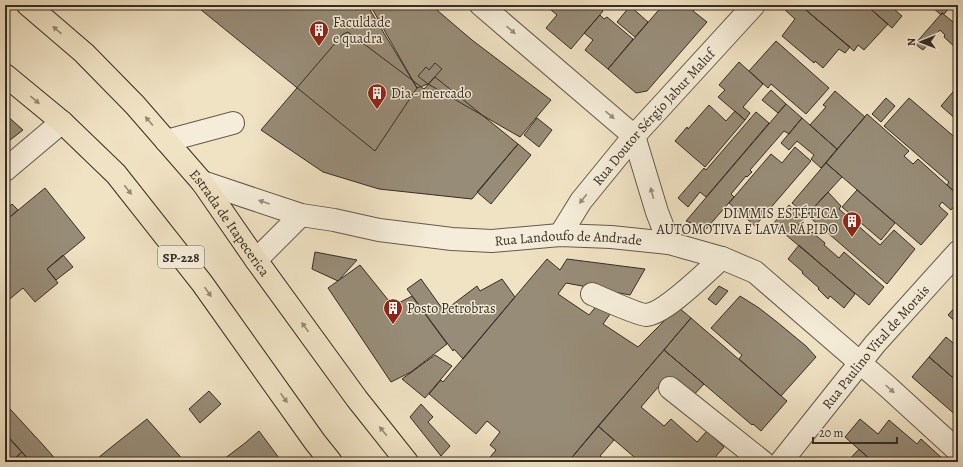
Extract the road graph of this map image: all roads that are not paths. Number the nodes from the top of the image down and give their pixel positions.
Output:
1 (28, 5) edge
2 (481, 5) edge
3 (754, 5) edge
4 (5, 75) edge
5 (62, 122) junction
6 (233, 123) dead end
7 (634, 136) junction
8 (166, 141) junction
9 (5, 170) edge
10 (202, 182) junction
11 (301, 214) junction
12 (560, 235) junction
13 (669, 242) junction
14 (958, 252) edge
15 (722, 258) junction
16 (256, 260) junction
17 (592, 294) dead end
18 (860, 363) junction
19 (670, 388) dead end
20 (958, 451) edge
21 (331, 462) edge
22 (407, 462) edge
23 (762, 462) edge
24 (781, 462) edge

8 -> 1 main road, Estrada de Itapecerica
2 -> 7 street
3 - 7 street, Rua Doutor Sérgio Jabur Maluf
4 -> 5 main road, SP-228
5 - 9 street
5 -> 21 main road, SP-228
6 - 8 street
7 -> 12 street, Rua Doutor Sérgio Jabur Maluf
13 -> 7 street
8 - 10 main road, Estrada de Itapecerica
11 -> 10 street, Rua Landoufo de Andrade
10 - 16 main road, Estrada de Itapecerica
11 - 12 street, Rua Landoufo de Andrade
11 - 16 street
12 - 13 street, Rua Landoufo de Andrade
13 - 15 street, Rua Landoufo de Andrade
14 - 18 street, Rua Paulino Vital de Morais
15 - 17 street
15 - 18 street, Rua Landoufo de Andrade
22 -> 16 main road, Estrada de Itapecerica
18 -> 20 street, Rua Landoufo de Andrade
18 - 24 street, Rua Paulino Vital de Morais
19 - 23 street

